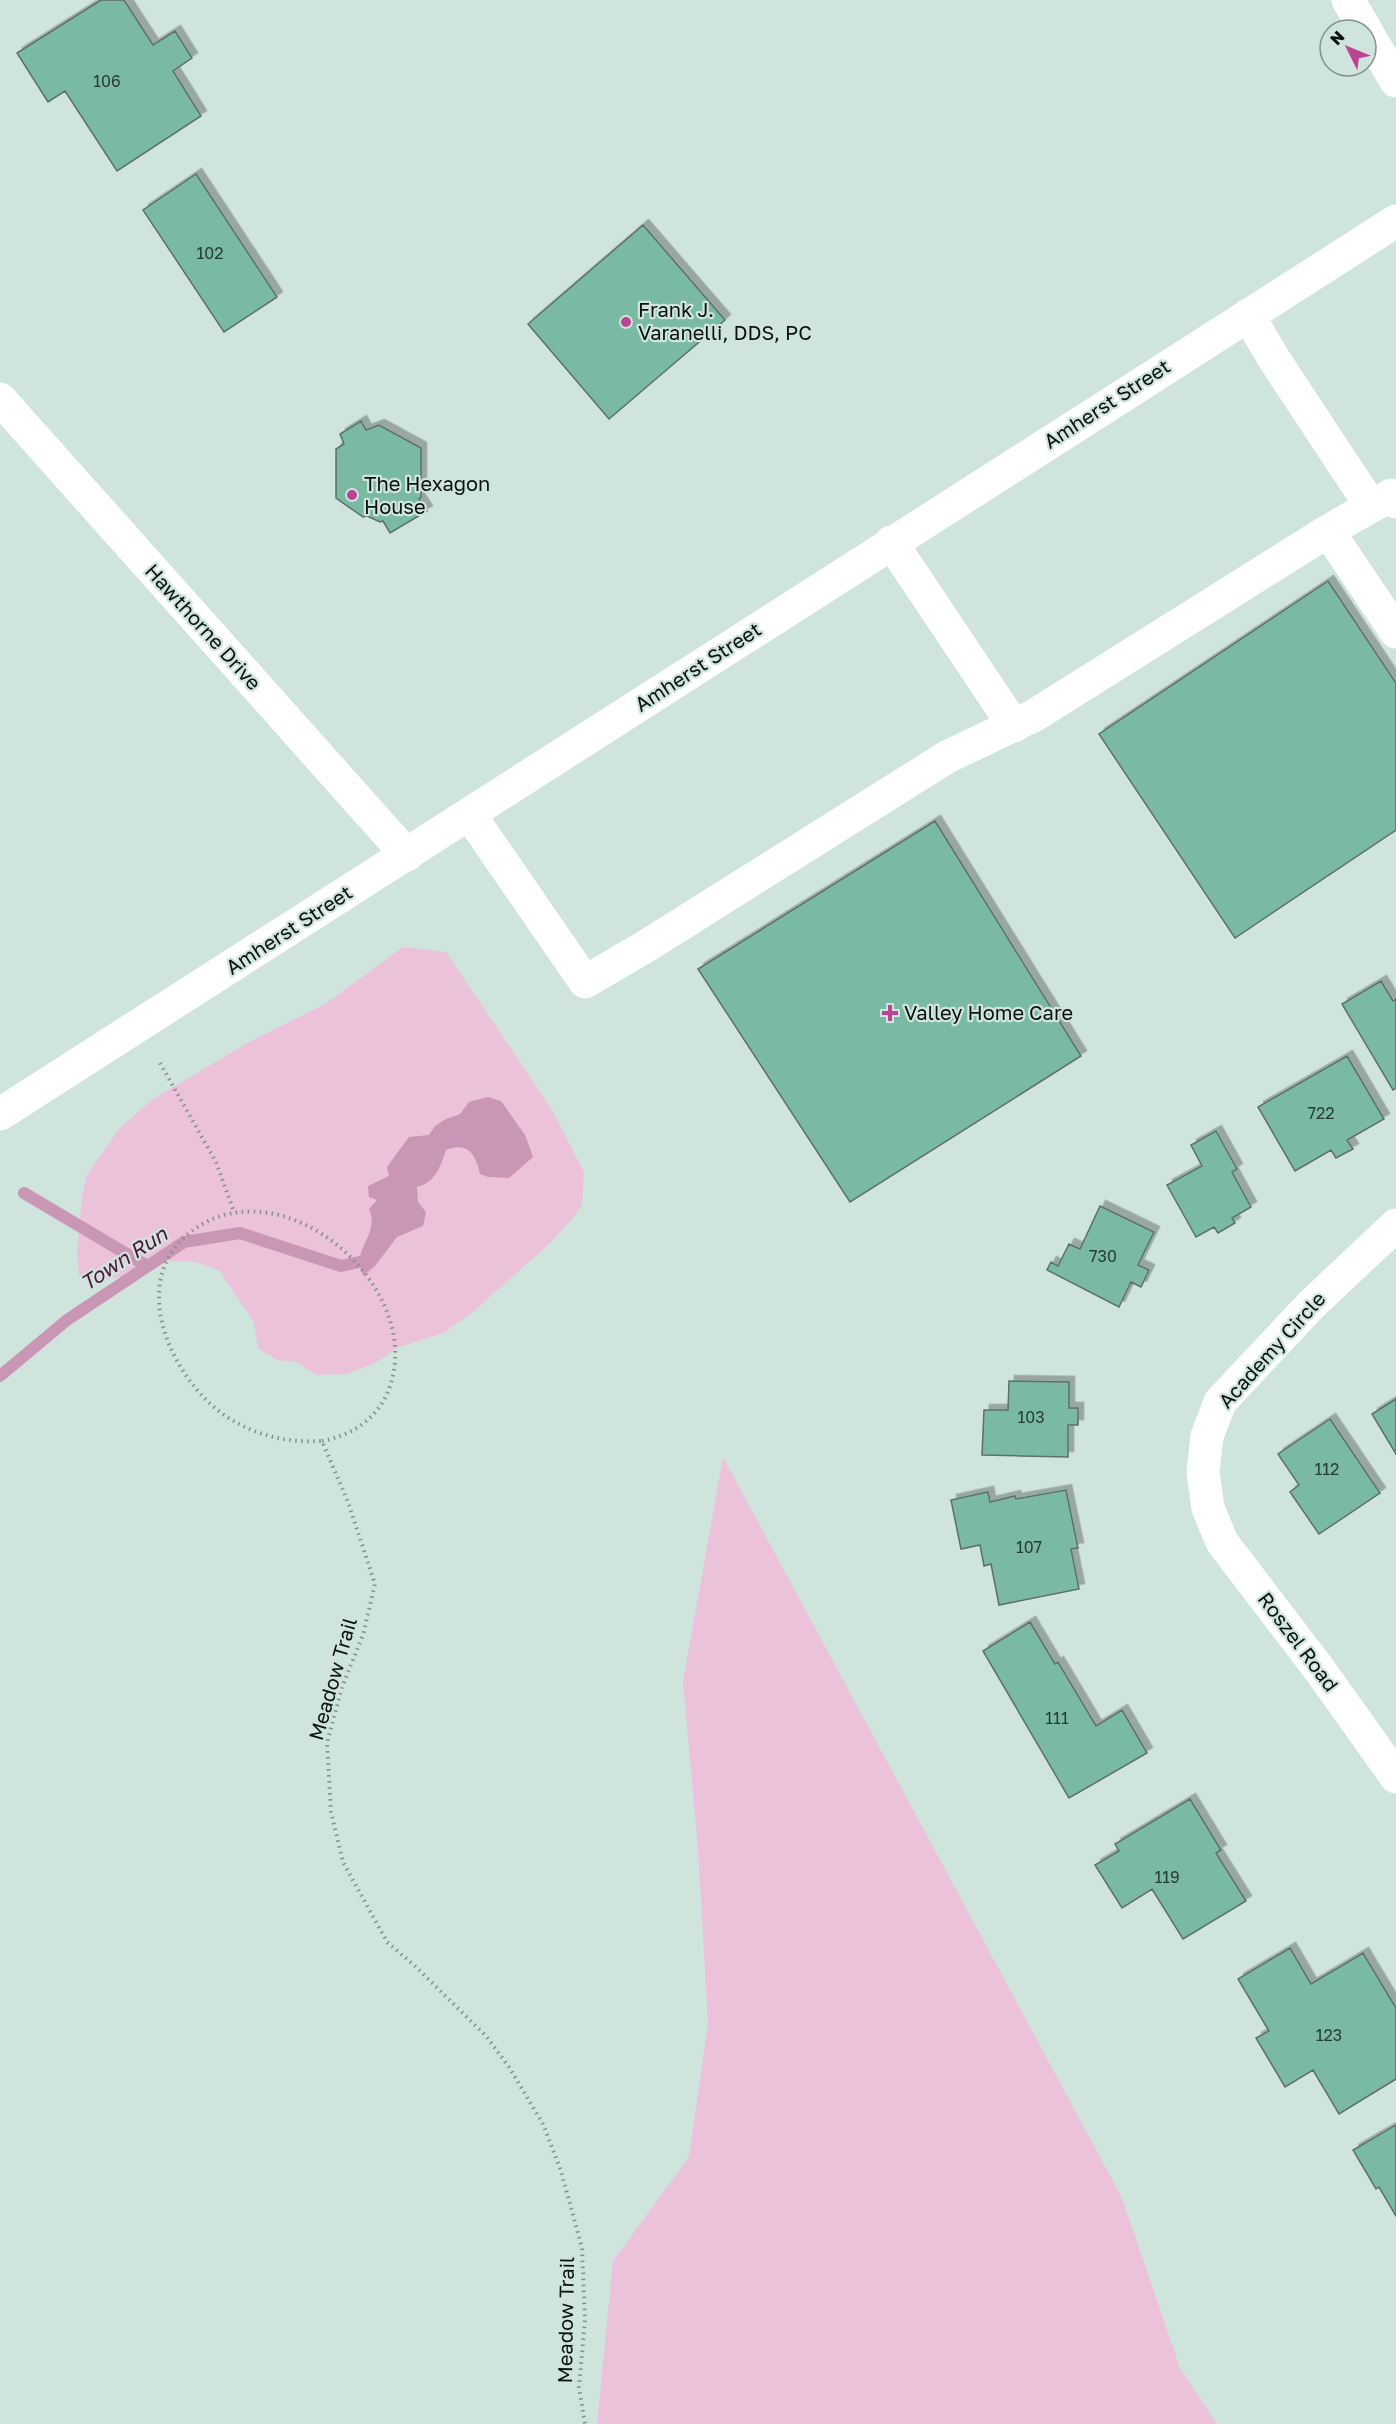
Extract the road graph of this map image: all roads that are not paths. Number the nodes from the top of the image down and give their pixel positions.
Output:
1 (1348, 0) edge
2 (1359, 18) edge
3 (1378, 50) edge
4 (1396, 81) edge
5 (1396, 221) edge
6 (1248, 315) junction
7 (0, 399) edge
8 (1386, 501) edge
9 (1328, 531) junction
10 (891, 542) junction
11 (1396, 632) edge
12 (1014, 726) junction
13 (470, 814) junction
14 (407, 855) junction
15 (0, 1114) edge
16 (1396, 1225) edge
17 (1207, 1503) joint
18 (1396, 1777) edge

1 - 2 main road
3 - 4 main road
5 - 6 main road, Amherst Street
6 - 8 main road
6 - 10 main road, Amherst Street
7 - 14 main road, Hawthorne Drive
8 - 9 main road
9 - 11 main road
9 - 12 main road
10 - 12 main road
10 - 13 main road, Amherst Street
12 - 13 main road
13 - 14 main road, Amherst Street
14 - 15 main road, Amherst Street
16 - 17 main road, Academy Circle
17 - 18 main road, Roszel Road

